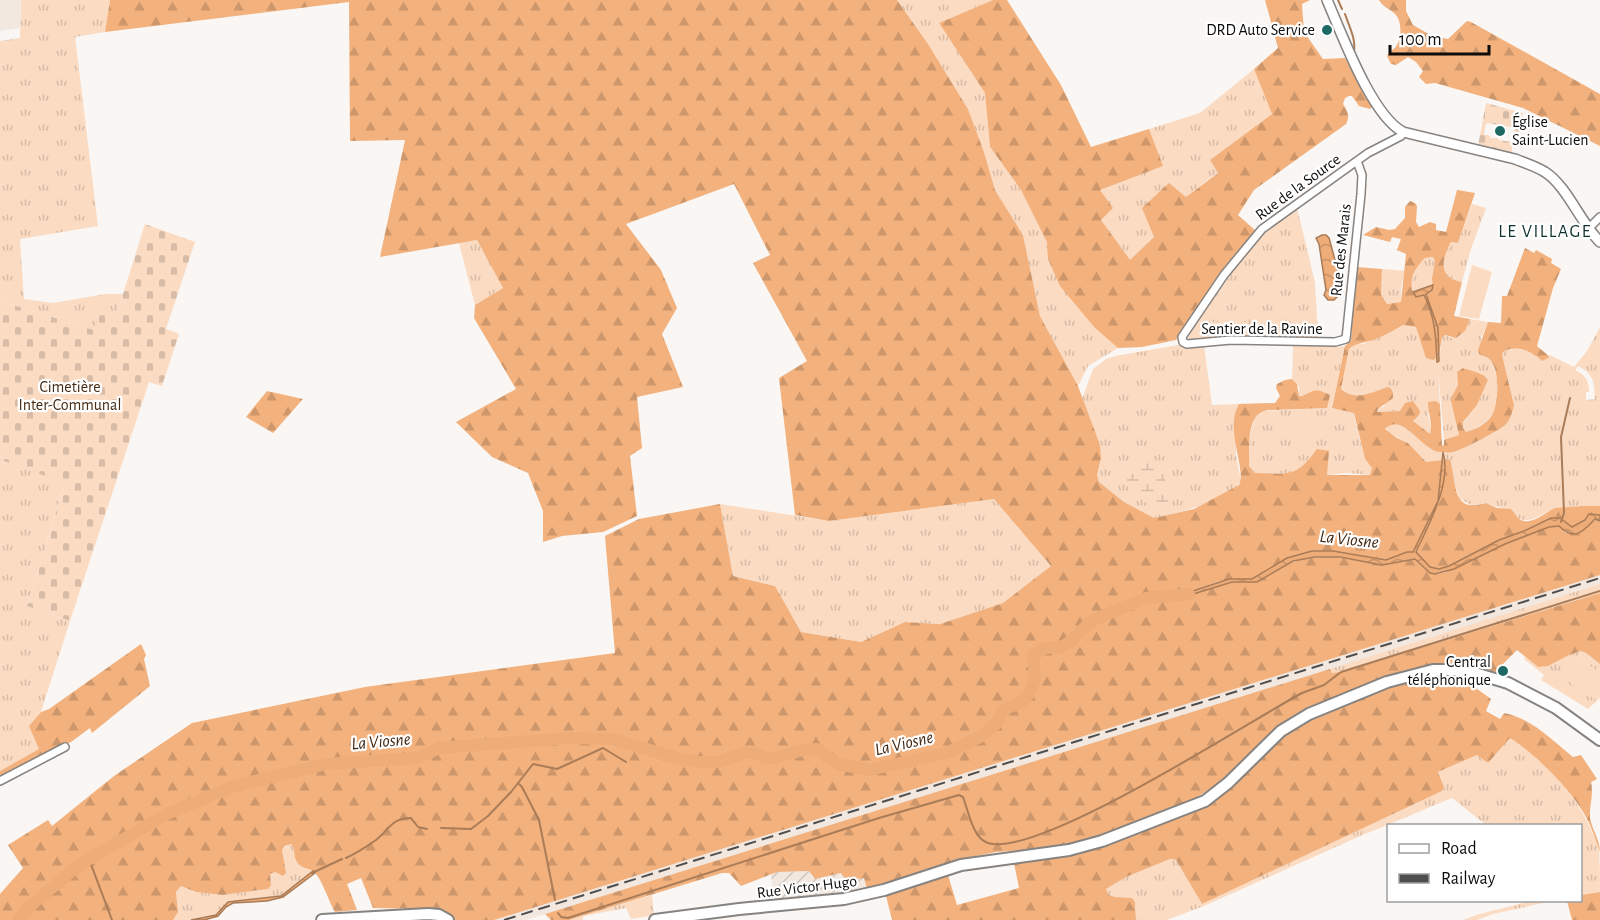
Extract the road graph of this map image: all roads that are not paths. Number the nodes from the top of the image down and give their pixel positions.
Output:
1 (1327, 0) edge
2 (1404, 132) junction
3 (1356, 161) junction
4 (1600, 217) edge
5 (1588, 229) junction
6 (1600, 242) edge
7 (1182, 340) joint
8 (1344, 341) joint
9 (1586, 729) junction
10 (1600, 735) edge
11 (1600, 740) edge
12 (65, 747) dead end
13 (0, 781) edge
14 (388, 918) edge
15 (321, 920) edge
16 (448, 920) edge
17 (655, 920) edge

1 - 2 street
2 - 3 street, Rue de la Source
2 - 5 street
3 - 7 street, Rue de la Source
3 - 8 street, Rue des Marais
4 - 5 street
5 - 6 street
7 - 8 street, Sentier de la Ravine
9 - 10 main road
9 - 11 main road
9 - 17 main road, Rue Victor Hugo
12 - 13 street
14 - 15 main road
14 - 16 main road

